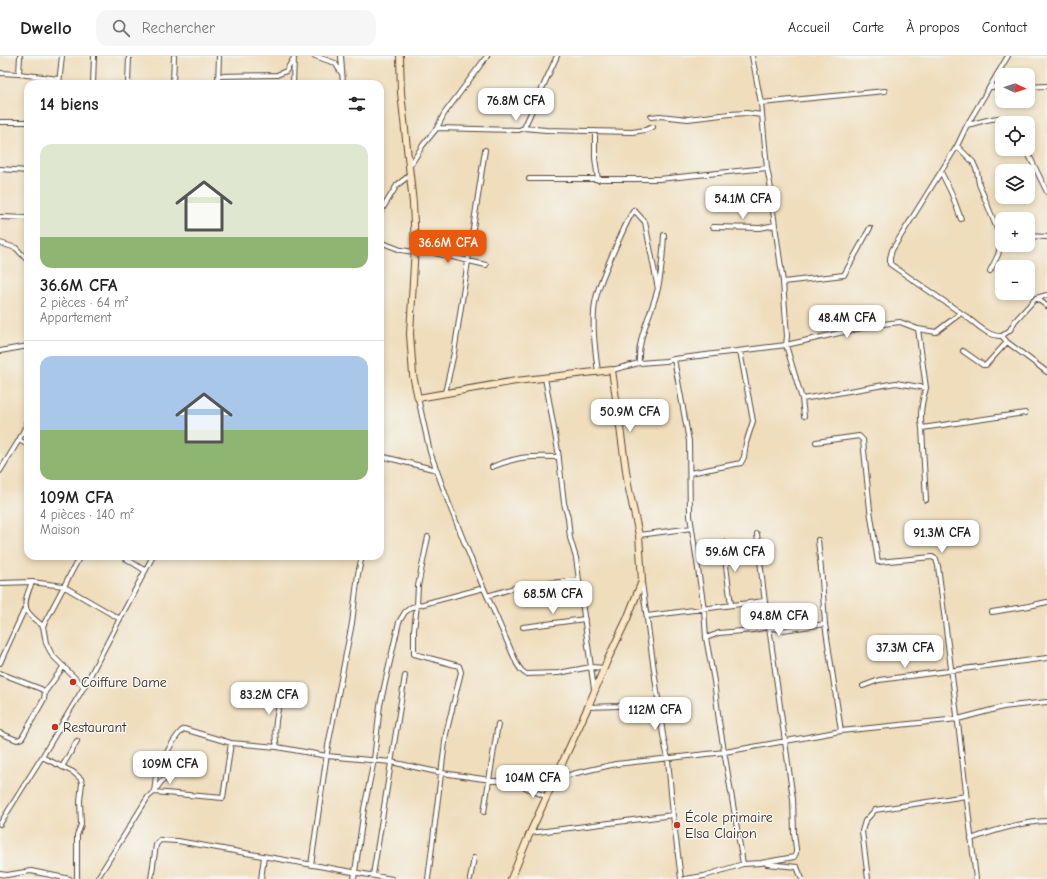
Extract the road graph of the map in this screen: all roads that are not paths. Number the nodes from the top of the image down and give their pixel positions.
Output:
1 (20, 56) edge
2 (62, 56) edge
3 (94, 56) edge
4 (129, 56) edge
5 (174, 56) edge
6 (219, 56) edge
7 (295, 56) edge
8 (315, 56) edge
9 (341, 56) edge
10 (400, 56) edge
11 (486, 56) edge
12 (558, 56) edge
13 (753, 56) edge
14 (1008, 56) edge
15 (0, 73) edge
16 (19, 74) junction
17 (342, 74) junction
18 (218, 76) junction
19 (49, 80) edge
20 (59, 80) edge
21 (93, 80) edge
22 (128, 80) edge
23 (173, 80) edge
24 (218, 80) edge
25 (294, 80) edge
26 (343, 80) edge
27 (1035, 86) edge
28 (1047, 86) edge
29 (990, 87) junction
30 (995, 87) edge
31 (885, 91) dead end
32 (761, 103) junction
33 (762, 115) junction
34 (651, 117) dead end
35 (995, 119) edge
36 (0, 122) edge
37 (24, 122) edge
38 (967, 125) junction
39 (653, 127) dead end
40 (437, 128) junction
41 (524, 128) junction
42 (595, 131) junction
43 (957, 146) junction
44 (485, 150) dead end
45 (1029, 156) edge
46 (410, 166) junction
47 (767, 168) junction
48 (0, 169) edge
49 (24, 171) edge
50 (941, 172) junction
51 (411, 175) junction
52 (529, 179) dead end
53 (598, 180) junction
54 (1047, 192) edge
55 (384, 206) edge
56 (0, 217) edge
57 (24, 218) edge
58 (960, 219) dead end
59 (995, 222) edge
60 (775, 225) junction
61 (713, 227) dead end
62 (870, 228) dead end
63 (664, 236) dead end
64 (1035, 236) edge
65 (1047, 237) edge
66 (0, 243) edge
67 (384, 244) edge
68 (415, 249) junction
69 (999, 252) edge
70 (24, 257) edge
71 (467, 260) junction
72 (486, 265) dead end
73 (990, 271) dead end
74 (782, 282) junction
75 (658, 289) junction
76 (1047, 295) edge
77 (1036, 298) junction
78 (1047, 306) edge
79 (961, 313) junction
80 (918, 329) junction
81 (1002, 336) junction
82 (1007, 342) junction
83 (786, 345) junction
84 (24, 347) edge
85 (0, 351) edge
86 (740, 351) junction
87 (963, 351) dead end
88 (674, 359) junction
89 (639, 363) junction
90 (612, 370) junction
91 (598, 372) junction
92 (1047, 372) edge
93 (545, 378) junction
94 (926, 388) junction
95 (445, 393) junction
96 (418, 398) junction
97 (802, 399) junction
98 (1025, 413) dead end
99 (804, 416) dead end
100 (922, 428) junction
101 (24, 429) edge
102 (19, 440) junction
103 (816, 442) dead end
104 (24, 443) edge
105 (384, 457) edge
106 (559, 457) junction
107 (492, 467) dead end
108 (436, 470) junction
109 (0, 471) edge
110 (690, 473) junction
111 (926, 500) dead end
112 (692, 528) junction
113 (757, 534) dead end
114 (639, 535) junction
115 (428, 537) dead end
116 (818, 540) dead end
117 (723, 542) dead end
118 (78, 560) edge
119 (128, 560) edge
120 (150, 560) edge
121 (361, 560) edge
122 (144, 570) junction
123 (579, 580) junction
124 (642, 581) junction
125 (32, 582) junction
126 (0, 584) edge
127 (63, 586) junction
128 (484, 588) junction
129 (487, 596) junction
130 (764, 601) junction
131 (1047, 602) edge
132 (417, 605) junction
133 (26, 606) junction
134 (731, 606) junction
135 (704, 609) junction
136 (992, 612) dead end
137 (648, 616) junction
138 (120, 619) junction
139 (585, 619) junction
140 (825, 624) junction
141 (43, 626) junction
142 (522, 627) dead end
143 (769, 627) junction
144 (706, 638) junction
145 (1047, 658) edge
146 (0, 664) edge
147 (64, 666) junction
148 (591, 667) junction
149 (604, 668) junction
150 (952, 671) junction
151 (0, 673) edge
152 (406, 676) dead end
153 (284, 685) dead end
154 (863, 686) dead end
155 (84, 687) junction
156 (45, 692) junction
157 (595, 692) junction
158 (659, 702) junction
159 (1047, 702) edge
160 (588, 707) junction
161 (958, 719) junction
162 (498, 724) dead end
163 (841, 730) junction
164 (0, 733) edge
165 (77, 741) dead end
166 (785, 741) junction
167 (231, 743) junction
168 (277, 747) junction
169 (725, 752) junction
170 (328, 756) junction
171 (42, 757) junction
172 (668, 759) junction
173 (374, 760) junction
174 (391, 762) junction
175 (62, 767) junction
176 (177, 770) dead end
177 (442, 773) junction
178 (489, 780) junction
179 (554, 781) junction
180 (154, 792) junction
181 (966, 796) junction
182 (547, 797) junction
183 (484, 812) dead end
184 (672, 815) junction
185 (1047, 821) edge
186 (0, 824) edge
187 (530, 833) junction
188 (971, 839) junction
189 (264, 857) junction
190 (474, 858) dead end
191 (761, 863) junction
192 (742, 864) junction
193 (311, 865) junction
194 (354, 873) junction
195 (0, 874) edge
196 (373, 875) junction
197 (70, 879) edge
198 (77, 879) edge
199 (97, 879) edge
200 (151, 879) edge
201 (261, 879) edge
202 (354, 879) edge
203 (392, 879) edge
204 (428, 879) edge
205 (470, 879) edge
206 (511, 879) edge
207 (681, 879) edge
208 (685, 879) edge
209 (802, 879) edge
210 (868, 879) edge
211 (976, 879) edge

1 - 16 street
2 - 20 street
3 - 21 street
4 - 22 street
5 - 23 street
6 - 18 street
7 - 18 street
7 - 25 street
8 - 17 street
9 - 17 street
10 - 46 street
11 - 40 street
12 - 41 street
13 - 32 street
14 - 29 street
15 - 16 street
16 - 19 street
17 - 26 street
18 - 24 street
27 - 28 street
29 - 30 street
29 - 38 street
31 - 32 street
32 - 33 street
33 - 34 street
33 - 47 street
35 - 38 street
36 - 37 street
38 - 43 street
39 - 42 street
40 - 41 street
40 - 46 street
41 - 42 street
42 - 53 street
43 - 50 street
43 - 59 street
44 - 71 street
45 - 54 street
46 - 51 street
47 - 53 street
47 - 60 street
48 - 49 street
50 - 58 street
50 - 79 street
51 - 55 street
51 - 68 street
52 - 53 street
56 - 57 street
60 - 61 street
60 - 74 street
62 - 74 street
63 - 75 street
64 - 65 street
66 - 70 street
67 - 68 street
68 - 71 street
68 - 96 street
69 - 73 street
71 - 72 street
71 - 95 street
74 - 83 street
75 - 89 street
75 - 91 street
76 - 77 street
77 - 78 street
77 - 81 street
79 - 80 street
79 - 81 street
80 - 83 street
80 - 94 street
81 - 82 street
82 - 87 street
82 - 92 street
83 - 86 street
83 - 97 street
84 - 85 street
86 - 88 street
86 - 110 street
88 - 89 street
88 - 110 street
89 - 90 street
90 - 91 street
90 - 114 street
91 - 93 street
93 - 95 street
93 - 106 street
94 - 97 street
94 - 100 street
95 - 96 street
96 - 108 street
97 - 99 street
98 - 100 street
100 - 111 street
101 - 102 street
102 - 104 street
102 - 109 street
103 - 150 street
105 - 108 street
106 - 107 street
106 - 123 street
108 - 128 street
110 - 112 street
112 - 114 street
112 - 135 street
113 - 130 street
114 - 124 street
115 - 132 street
116 - 140 street
117 - 134 street
118 - 127 street
119 - 122 street
120 - 122 street
121 - 170 street
122 - 138 street
123 - 129 street
123 - 139 street
124 - 137 street
124 - 149 street
125 - 126 street
125 - 127 street
125 - 133 street
127 - 138 street
127 - 141 street
128 - 129 street
128 - 132 street
129 - 148 street
130 - 134 street
130 - 143 street
131 - 136 street
132 - 173 street
132 - 177 street
133 - 141 street
133 - 146 street
134 - 135 street
135 - 137 street
135 - 144 street
137 - 158 street
138 - 155 street
139 - 142 street
139 - 148 street
140 - 143 street
140 - 163 street
141 - 147 street
143 - 144 street
143 - 166 street
144 - 169 street
145 - 150 street
147 - 155 street
147 - 156 street
148 - 149 street
148 - 157 street
149 - 157 street
150 - 154 street
150 - 161 street
151 - 156 street
152 - 174 street
153 - 168 street
155 - 171 street
156 - 164 street
157 - 160 street
158 - 160 street
158 - 172 street
159 - 161 street
160 - 179 street
161 - 163 street
161 - 181 street
162 - 178 street
163 - 166 street
165 - 175 street
166 - 169 street
166 - 191 street
167 - 168 street
167 - 180 street
167 - 180 street
168 - 170 street
169 - 172 street
169 - 192 street
170 - 173 street
170 - 193 street
171 - 175 street
171 - 186 street
172 - 179 street
172 - 184 street
173 - 174 street
173 - 194 street
174 - 177 street
174 - 196 street
175 - 198 street
176 - 180 street
177 - 178 street
177 - 204 street
178 - 182 street
178 - 183 street
179 - 182 street
180 - 199 street
181 - 188 street
181 - 210 street
182 - 187 street
184 - 187 street
184 - 207 street
185 - 188 street
187 - 206 street
188 - 211 street
189 - 193 street
189 - 200 street
189 - 201 street
190 - 205 street
191 - 192 street
191 - 209 street
192 - 208 street
193 - 194 street
194 - 196 street
194 - 202 street
195 - 197 street
196 - 203 street

